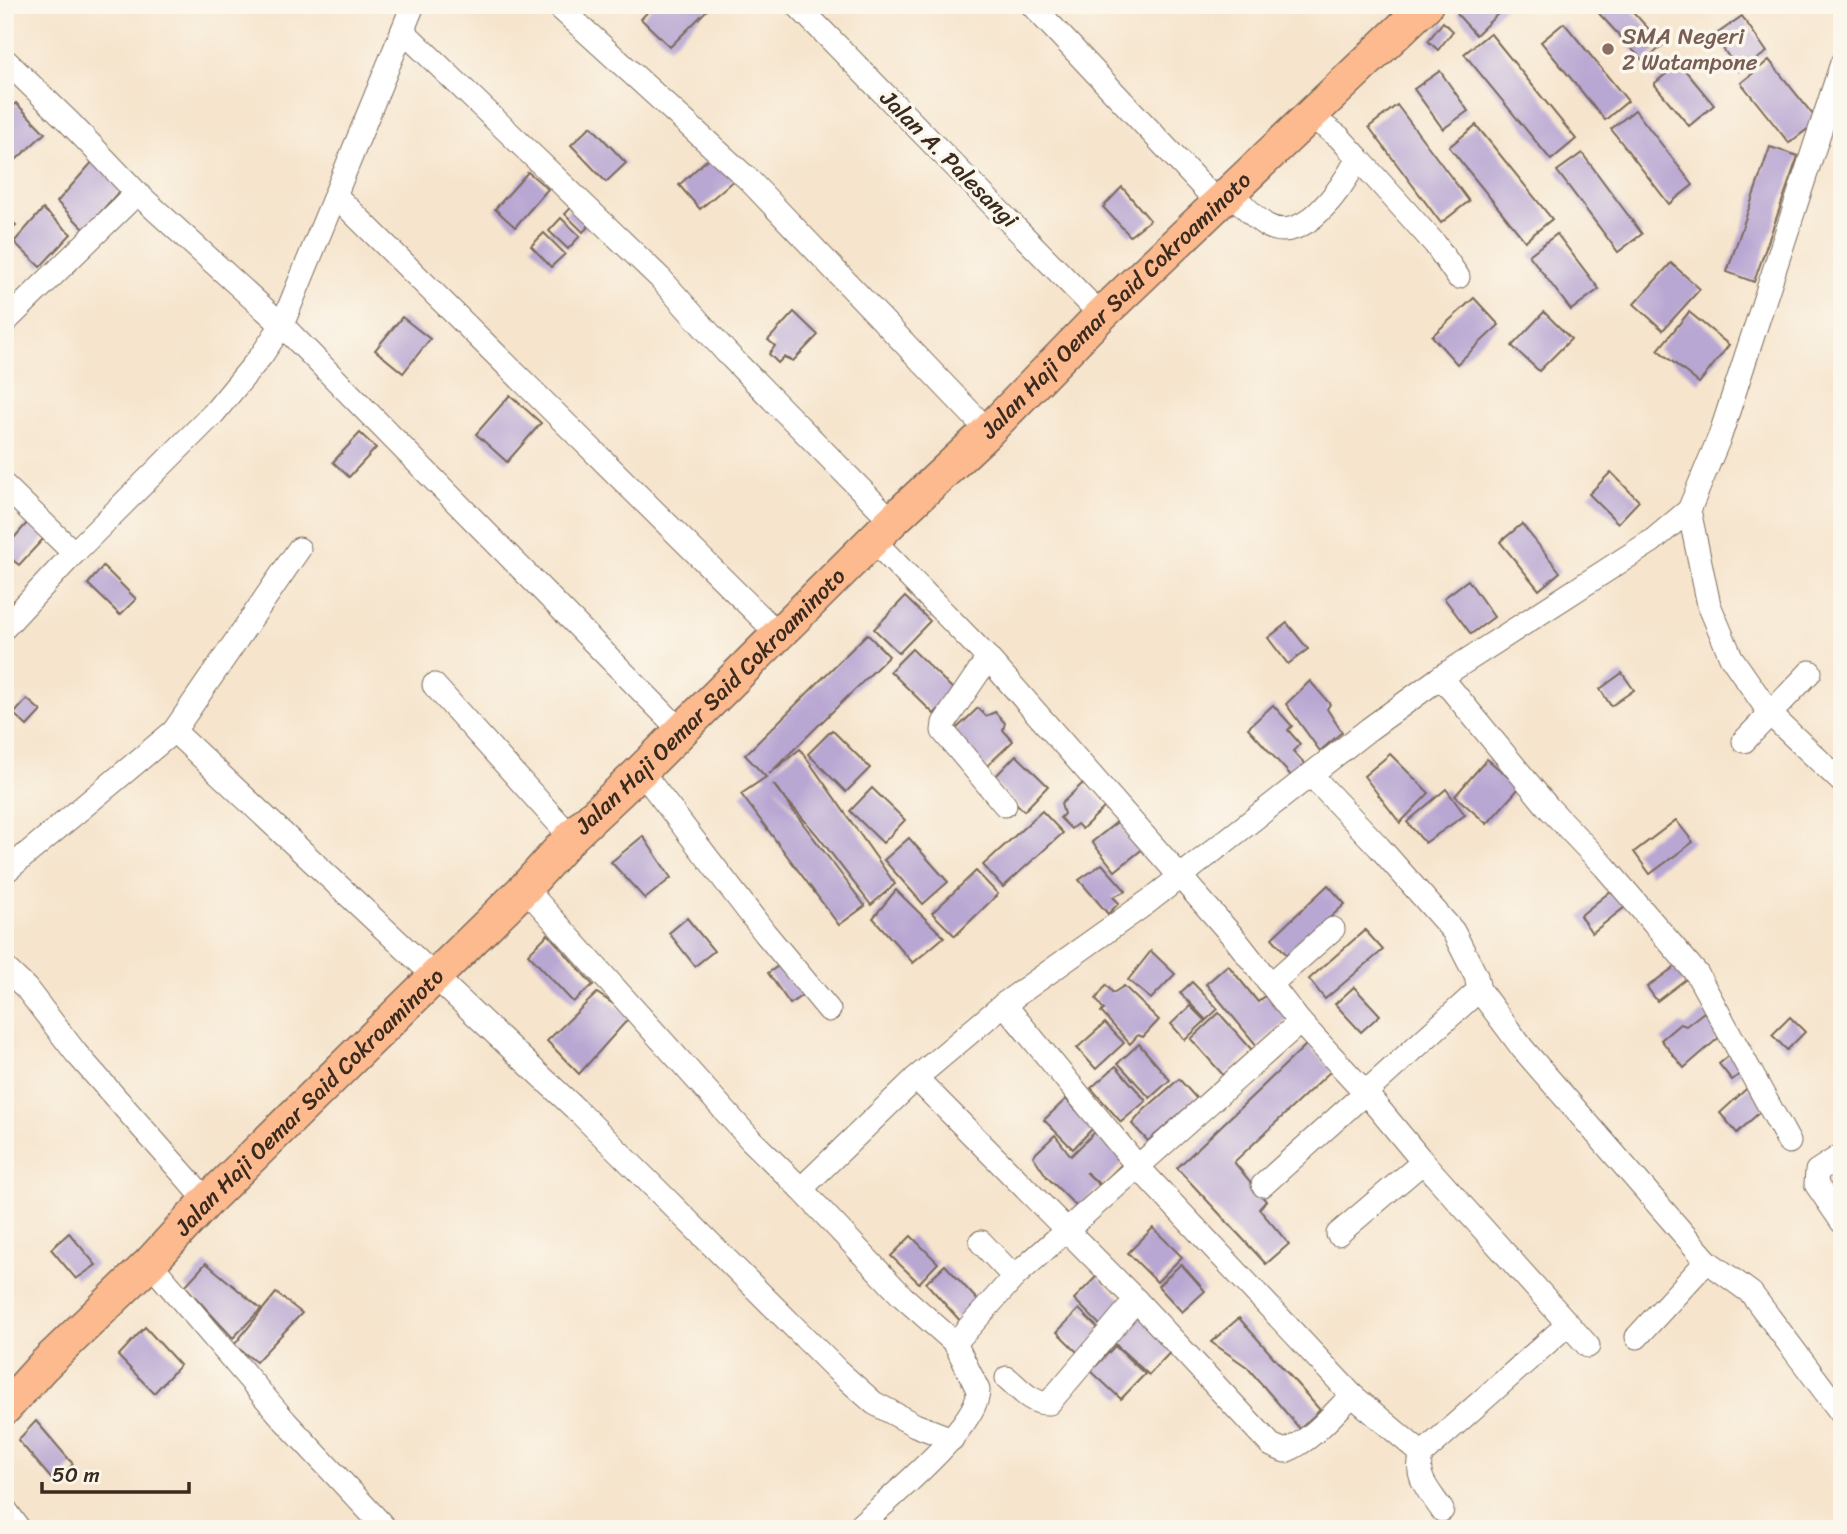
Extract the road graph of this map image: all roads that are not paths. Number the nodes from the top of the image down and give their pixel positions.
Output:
1 (413, 5) edge
2 (557, 5) edge
3 (797, 5) edge
4 (1032, 5) edge
5 (1426, 5) edge
6 (403, 31) junction
7 (5, 60) edge
8 (1842, 63) edge
9 (1310, 116) junction
10 (1358, 158) junction
11 (137, 193) junction
12 (335, 195) junction
13 (1224, 197) junction
14 (1458, 277) dead end
15 (1101, 315) junction
16 (5, 322) edge
17 (282, 325) junction
18 (988, 431) junction
19 (5, 486) edge
20 (1689, 510) junction
21 (882, 531) junction
22 (299, 549) dead end
23 (74, 553) junction
24 (5, 627) edge
25 (779, 635) junction
26 (988, 658) junction
27 (1810, 672) dead end
28 (1441, 677) junction
29 (434, 685) dead end
30 (1771, 715) junction
31 (681, 731) junction
32 (174, 732) junction
33 (1744, 741) dead end
34 (641, 771) junction
35 (1311, 775) junction
36 (1842, 782) edge
37 (1005, 805) dead end
38 (571, 837) junction
39 (5, 872) edge
40 (1179, 877) junction
41 (525, 888) junction
42 (1333, 929) dead end
43 (5, 968) edge
44 (433, 977) junction
45 (1271, 984) junction
46 (1479, 990) junction
47 (1003, 1004) junction
48 (829, 1010) dead end
49 (1300, 1022) junction
50 (916, 1079) junction
51 (1365, 1092) junction
52 (1789, 1142) dead end
53 (1842, 1155) edge
54 (1423, 1161) junction
55 (1139, 1168) junction
56 (1263, 1185) dead end
57 (801, 1189) junction
58 (207, 1201) junction
59 (1842, 1222) edge
60 (1066, 1229) junction
61 (1338, 1234) dead end
62 (981, 1242) dead end
63 (1707, 1261) junction
64 (150, 1263) junction
65 (1014, 1276) junction
66 (1136, 1300) junction
67 (1568, 1324) junction
68 (1637, 1337) dead end
69 (955, 1343) junction
70 (1588, 1346) dead end
71 (1007, 1378) dead end
72 (1352, 1395) junction
73 (5, 1408) edge
74 (1842, 1414) edge
75 (952, 1439) junction
76 (1422, 1454) junction
77 (5, 1509) edge
78 (1442, 1510) dead end
79 (19, 1529) edge
80 (386, 1529) edge
81 (856, 1529) edge

1 - 6 street
2 - 18 street
3 - 15 street, Jalan A. Palesangi
4 - 13 street
5 - 9 highway, Jalan Haji Oemar Said Cokroaminoto
6 - 12 street
6 - 21 street
7 - 11 street
8 - 20 street
9 - 10 street
9 - 13 highway, Jalan Haji Oemar Said Cokroaminoto
10 - 13 street
10 - 14 street
11 - 16 street
11 - 17 street
12 - 17 street
12 - 25 street
13 - 15 highway, Jalan Haji Oemar Said Cokroaminoto
15 - 18 highway, Jalan Haji Oemar Said Cokroaminoto
17 - 23 street
17 - 31 street
18 - 21 highway, Jalan Haji Oemar Said Cokroaminoto
19 - 23 street
20 - 28 street
20 - 30 street
21 - 25 highway, Jalan Haji Oemar Said Cokroaminoto
21 - 26 street
22 - 32 street
23 - 24 street
25 - 31 highway, Jalan Haji Oemar Said Cokroaminoto
26 - 37 street
26 - 40 street
27 - 30 street
28 - 35 street
28 - 52 street
29 - 38 street
30 - 33 street
30 - 36 street
31 - 34 highway, Jalan Haji Oemar Said Cokroaminoto
32 - 39 street
32 - 44 street
34 - 38 highway, Jalan Haji Oemar Said Cokroaminoto
34 - 48 street
35 - 40 street
35 - 46 street
38 - 41 highway, Jalan Haji Oemar Said Cokroaminoto
40 - 45 street
40 - 47 street
41 - 44 highway, Jalan Haji Oemar Said Cokroaminoto
41 - 57 street
42 - 45 street
43 - 58 street
44 - 58 highway, Jalan Haji Oemar Said Cokroaminoto
44 - 75 street
45 - 49 street
46 - 51 street
46 - 63 street
47 - 50 street
47 - 55 street
49 - 51 street
49 - 55 street
50 - 57 street
50 - 60 street
51 - 54 street
51 - 56 street
53 - 59 street
54 - 61 street
54 - 67 street
55 - 60 street
55 - 72 street
57 - 69 street
58 - 64 highway, Jalan Haji Oemar Said Cokroaminoto
60 - 65 street
60 - 66 street
62 - 65 street
63 - 68 street
63 - 74 street
64 - 73 highway, Jalan Haji Oemar Said Cokroaminoto
64 - 80 street
65 - 69 street
66 - 71 street
66 - 72 street
67 - 70 street
67 - 76 street
69 - 75 street
72 - 76 street
75 - 81 street
76 - 78 street
77 - 79 street

